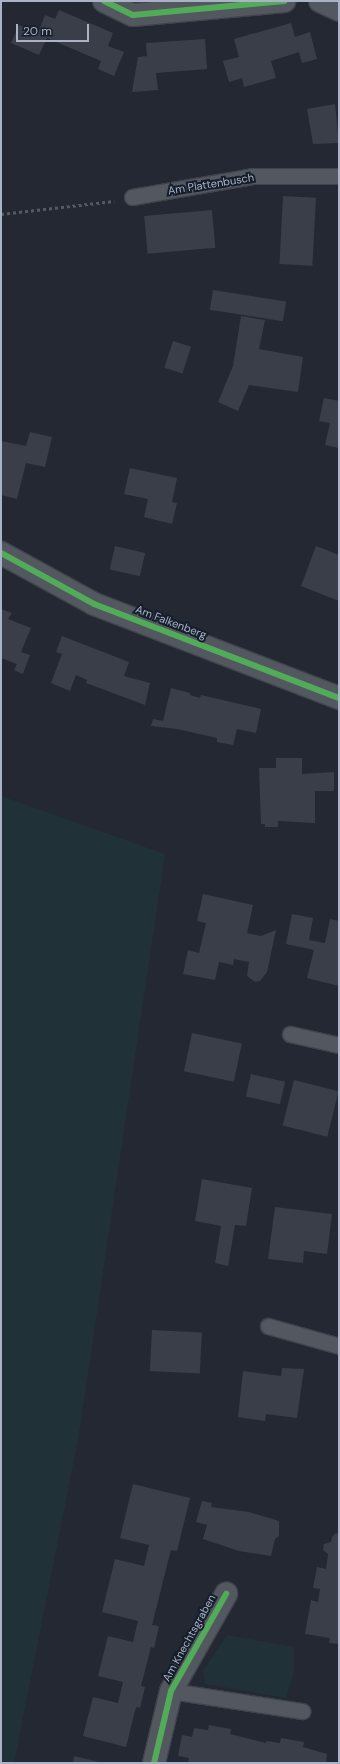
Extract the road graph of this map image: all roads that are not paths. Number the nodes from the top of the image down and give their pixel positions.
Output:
1 (104, 1) edge
2 (284, 1) edge
3 (320, 1) edge
4 (339, 10) edge
5 (339, 176) edge
6 (132, 197) road end
7 (1, 553) edge
8 (339, 698) edge
9 (290, 1034) dead end
10 (339, 1045) edge
11 (268, 1326) dead end
12 (339, 1346) edge
13 (226, 1594) dead end
14 (171, 1691) junction
15 (302, 1711) dead end
16 (154, 1763) edge

1 - 2 street
3 - 4 street
5 - 6 lane, Am Plattenbusch
7 - 8 street, Am Falkenberg
9 - 10 lane
11 - 12 lane
13 - 14 street, Am Knechtsgraben
14 - 15 lane, Am Knechtsgraben
14 - 16 street, Am Knechtsgraben

